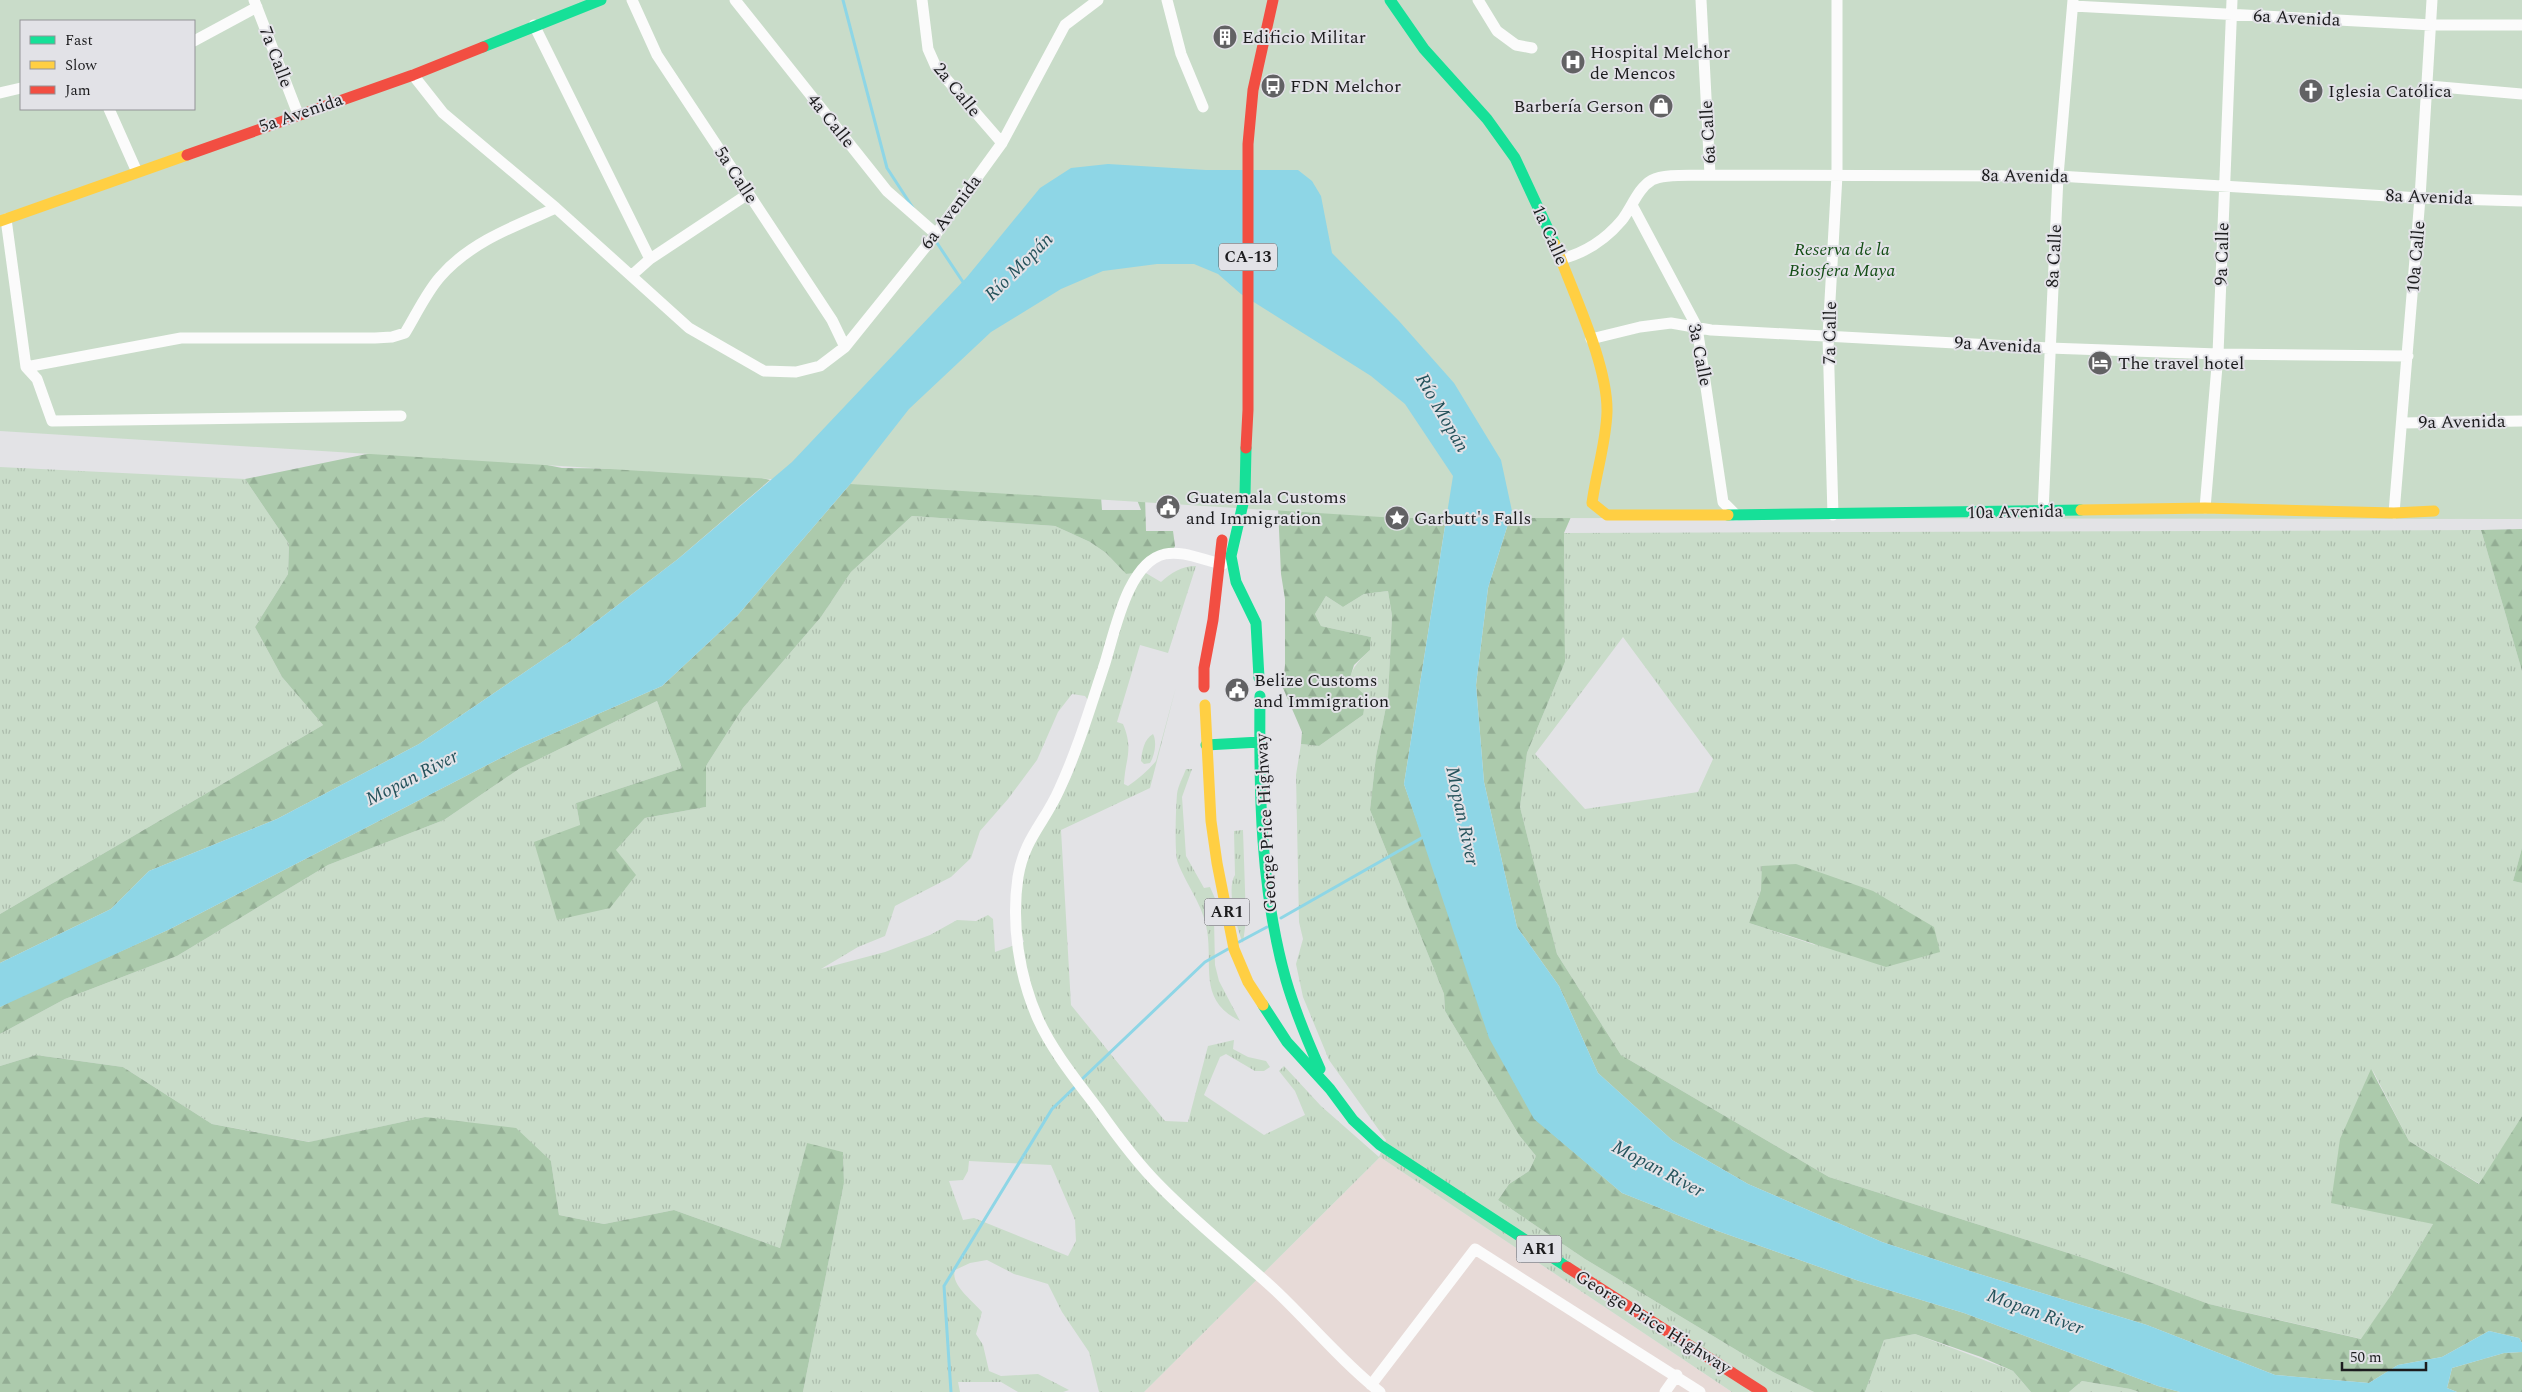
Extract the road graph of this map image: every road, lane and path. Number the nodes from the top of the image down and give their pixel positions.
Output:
1 (601, 0) edge
2 (632, 0) edge
3 (735, 0) edge
4 (922, 0) edge
5 (1098, 0) edge
6 (1167, 0) edge
7 (1273, 0) edge
8 (1390, 0) edge
9 (1478, 0) edge
10 (1702, 0) edge
11 (1837, 0) edge
12 (2232, 0) edge
13 (2432, 0) edge
14 (2073, 3) edge
15 (256, 4) edge
16 (2231, 15) junction
17 (534, 25) junction
18 (2432, 25) junction
19 (2522, 25) edge
20 (195, 40) edge
21 (1532, 48) dead end
22 (413, 75) junction
23 (2429, 86) junction
24 (20, 88) edge
25 (0, 93) edge
26 (2522, 94) edge
27 (1203, 107) dead end
28 (109, 110) edge
29 (298, 114) junction
30 (1002, 143) junction
31 (137, 172) junction
32 (1710, 175) junction
33 (1837, 175) junction
34 (2058, 176) junction
35 (2224, 187) junction
36 (748, 194) junction
37 (2420, 198) junction
38 (2522, 200) edge
39 (1632, 205) junction
40 (556, 208) junction
41 (3, 220) edge
42 (936, 234) junction
43 (650, 259) junction
44 (1561, 259) junction
45 (632, 275) junction
46 (1697, 327) junction
47 (1828, 336) junction
48 (1591, 339) junction
49 (845, 347) junction
50 (2049, 348) junction
51 (2218, 354) junction
52 (2408, 356) junction
53 (26, 367) junction
54 (401, 416) dead end
55 (2522, 421) edge
56 (2402, 423) junction
57 (1244, 474) junction
58 (2205, 508) junction
59 (1597, 509) joint
60 (2434, 511) dead end
61 (2043, 512) junction
62 (2394, 513) junction
63 (1736, 515) junction
64 (1833, 515) junction
65 (1218, 563) junction
66 (1232, 566) junction
67 (1259, 678) dead end
68 (1204, 687) dead end
69 (1260, 696) dead end
70 (1205, 705) dead end
71 (1260, 742) junction
72 (1206, 745) junction
73 (1330, 1089) junction
74 (1676, 1375) junction
75 (1375, 1389) edge
76 (1665, 1392) edge
77 (1700, 1392) edge
78 (1762, 1392) edge

1 - 17 main road, 5a Avenida
2 - 36 street, 5a Calle
3 - 42 street, 4a Calle
4 - 30 street, 2a Calle
5 - 30 street, 6a Avenida
6 - 27 street
7 - 57 main road, CA-13
8 - 44 main road, 1a Calle
9 - 21 street
10 - 32 street, 6a Calle
11 - 33 street, 7a Calle
12 - 16 street, 9a Calle
13 - 18 street, 10a Calle
14 - 16 street, 6a Avenida
14 - 34 street, 8a Calle
15 - 20 street
15 - 29 street, 7a Calle
16 - 18 street, 6a Avenida
16 - 35 street, 9a Calle
17 - 22 main road, 5a Avenida
17 - 43 street
18 - 19 street, 6a Avenida
18 - 23 street, 10a Calle
22 - 29 main road, 5a Avenida
22 - 40 street
23 - 26 street
23 - 37 street, 10a Calle
24 - 25 street
28 - 31 street
29 - 31 main road, 5a Avenida
30 - 42 street, 6a Avenida
31 - 41 main road, 5a Avenida
32 - 33 street, 8a Avenida
32 - 39 street, 8a Avenida
33 - 34 street, 8a Avenida
33 - 47 street, 7a Calle
34 - 35 street, 8a Avenida
34 - 50 street, 8a Calle
35 - 37 street, 8a Avenida
35 - 51 street, 9a Calle
36 - 43 street
36 - 49 street, 5a Calle
37 - 38 street, 8a Avenida
37 - 52 street, 10a Calle
39 - 44 street, 8a Avenida
39 - 46 street, 3a Calle
40 - 45 street
40 - 53 street
41 - 53 street
42 - 49 street, 6a Avenida
43 - 45 street
44 - 48 main road, 1a Calle
45 - 49 street, 6a Avenida
46 - 47 street, 9a Avenida
46 - 48 street, 9a Avenida
46 - 63 street, 3a Calle
47 - 50 street, 9a Avenida
47 - 64 street, 7a Calle
48 - 59 main road, 1a Calle
50 - 51 street, 9a Avenida
50 - 61 street, 8a Calle
51 - 52 street, 9a Avenida
51 - 58 street, 9a Calle
52 - 56 street, 10a Calle
53 - 54 street
55 - 56 street, 9a Avenida
56 - 62 street, 10a Calle
57 - 65 main road, CA-13
57 - 66 main road, CA-13
58 - 61 main road, 10a Avenida
58 - 62 main road, 10a Avenida
59 - 63 main road, 10a Avenida
60 - 62 main road, 10a Avenida
61 - 64 main road, 10a Avenida
63 - 64 main road, 10a Avenida
65 - 66 street
65 - 68 main road
65 - 75 street
66 - 67 main road
69 - 71 main road, George Price Highway / AR1
70 - 72 main road, George Price Highway / AR1
71 - 72 main road
71 - 73 main road, George Price Highway / AR1
72 - 73 main road, George Price Highway / AR1
73 - 78 main road, George Price Highway / AR1
74 - 75 street
74 - 76 street
74 - 77 street

